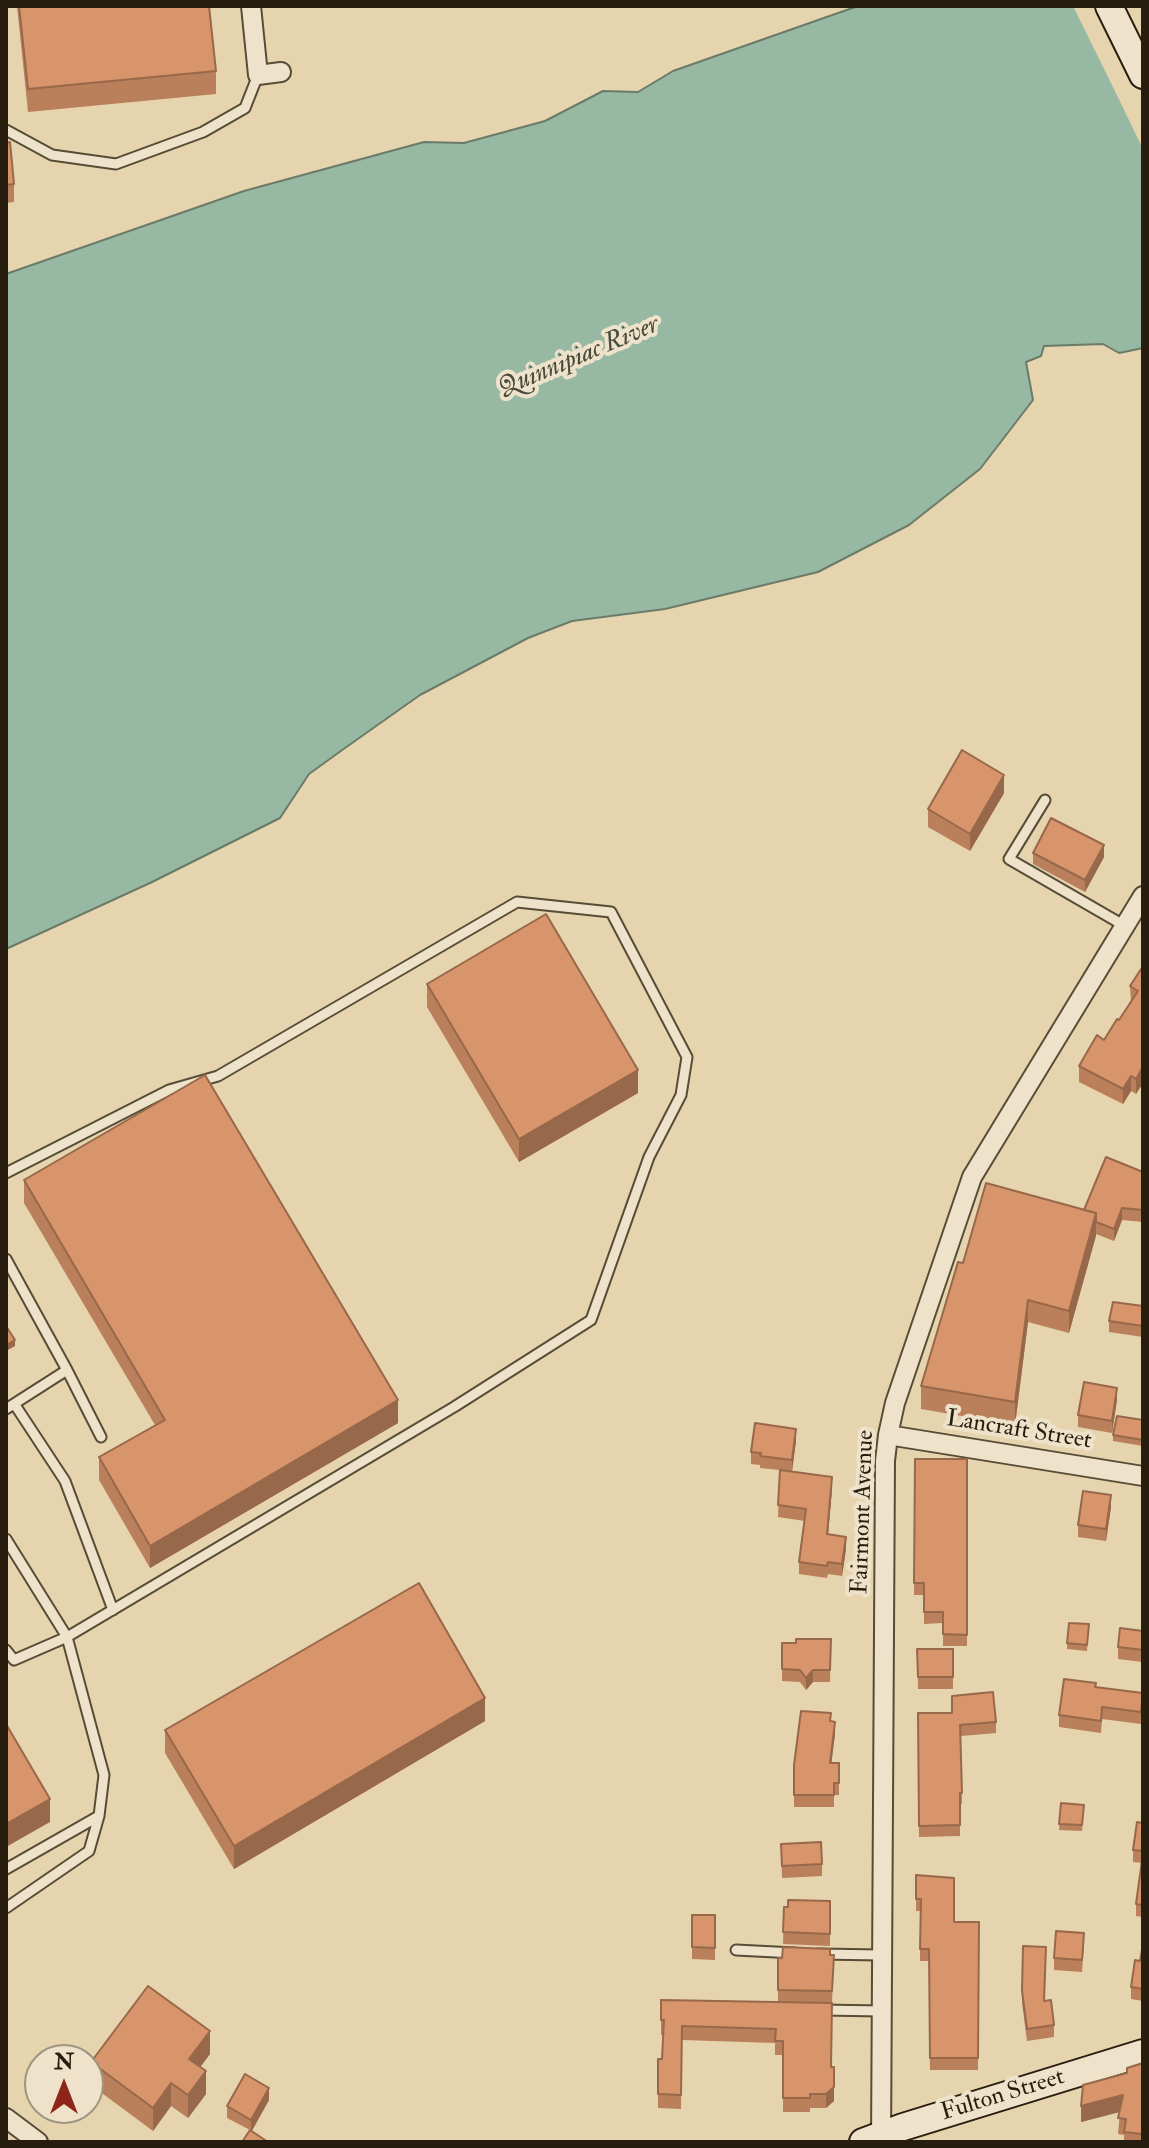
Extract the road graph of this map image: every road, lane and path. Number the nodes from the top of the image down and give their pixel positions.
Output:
1 (251, 6) edge
2 (1109, 6) edge
3 (281, 72) dead end
4 (258, 75) junction
5 (1143, 75) edge
6 (6, 130) edge
7 (1045, 800) dead end
8 (1143, 896) edge
9 (1125, 926) junction
10 (6, 1173) edge
11 (6, 1259) edge
12 (67, 1370) junction
13 (10, 1407) edge
14 (888, 1435) junction
15 (101, 1437) dead end
16 (1143, 1476) edge
17 (6, 1539) edge
18 (113, 1610) junction
19 (67, 1637) junction
20 (6, 1650) edge
21 (99, 1816) junction
22 (6, 1869) edge
23 (6, 1908) edge
24 (736, 1950) dead end
25 (882, 1955) junction
26 (803, 2009) edge
27 (882, 2011) junction
28 (1143, 2053) edge
29 (6, 2118) edge
30 (875, 2139) edge
31 (38, 2142) edge

1 - 4 street
2 - 5 street
3 - 4 street
4 - 6 lane
7 - 9 lane
8 - 9 street, Fairmont Avenue
9 - 14 street, Fairmont Avenue
10 - 18 lane
11 - 12 lane
12 - 13 lane
12 - 15 lane
13 - 18 lane
14 - 16 street, Lancraft Street
14 - 25 street, Fairmont Avenue
17 - 19 lane
18 - 19 lane
19 - 20 lane
19 - 21 lane
21 - 22 lane
21 - 23 lane
24 - 25 lane
25 - 27 street, Fairmont Avenue
26 - 27 lane
27 - 30 street, Fairmont Avenue
28 - 30 street, Fulton Street
29 - 31 street

